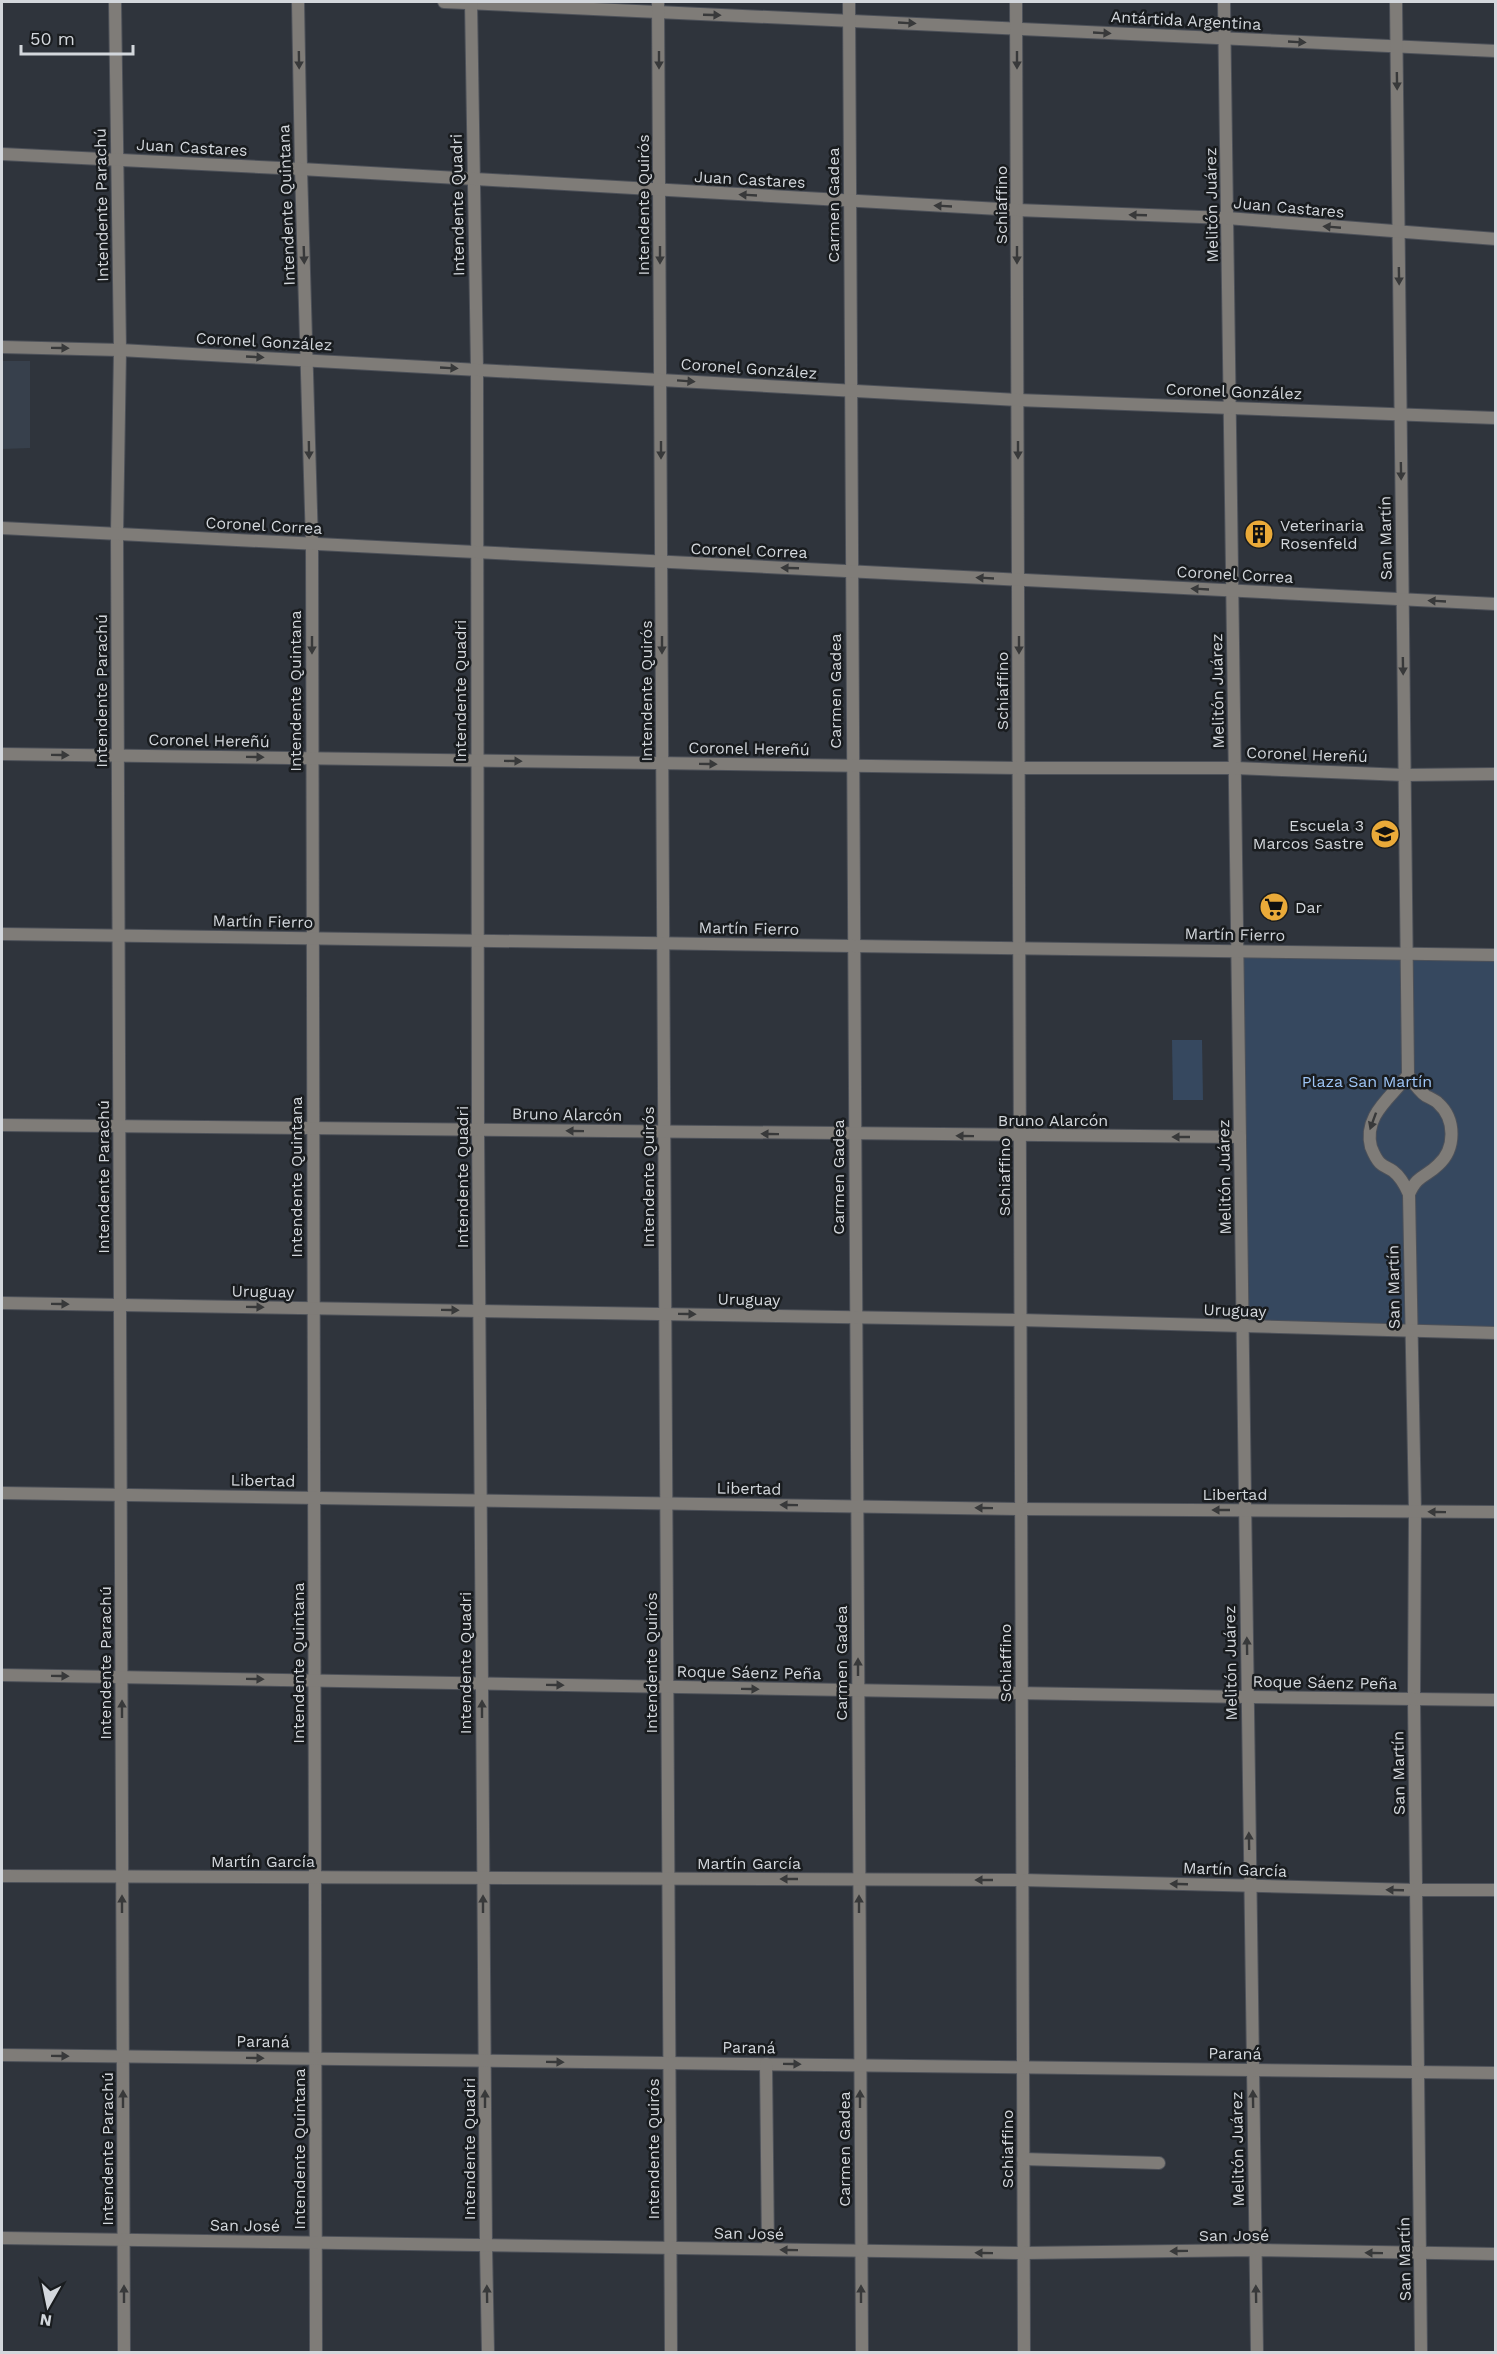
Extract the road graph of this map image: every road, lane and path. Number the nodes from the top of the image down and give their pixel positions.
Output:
1 (115, 2) edge
2 (298, 2) edge
3 (444, 2) edge
4 (471, 2) edge
5 (849, 2) edge
6 (1016, 2) edge
7 (1224, 2) edge
8 (1396, 2) edge
9 (658, 7) edge
10 (849, 20) junction
11 (1017, 28) junction
12 (1225, 39) junction
13 (1397, 47) junction
14 (1496, 51) edge
15 (2, 154) edge
16 (116, 160) junction
17 (301, 169) junction
18 (473, 180) junction
19 (659, 190) junction
20 (849, 201) junction
21 (1017, 210) junction
22 (1227, 218) junction
23 (1399, 232) junction
24 (1496, 239) edge
25 (2, 347) edge
26 (120, 350) junction
27 (307, 360) junction
28 (477, 369) junction
29 (661, 379) junction
30 (850, 391) junction
31 (1018, 400) junction
32 (1230, 407) junction
33 (1400, 414) junction
34 (1496, 418) edge
35 (2, 528) edge
36 (117, 533) junction
37 (312, 544) junction
38 (476, 552) junction
39 (661, 562) junction
40 (851, 570) junction
41 (1018, 580) junction
42 (1232, 590) junction
43 (1402, 599) junction
44 (1496, 604) edge
45 (2, 754) edge
46 (118, 756) junction
47 (312, 758) junction
48 (477, 760) junction
49 (662, 763) junction
50 (852, 765) junction
51 (1019, 768) junction
52 (1235, 768) junction
53 (1496, 774) edge
54 (1404, 775) junction
55 (2, 934) edge
56 (119, 936) junction
57 (312, 938) junction
58 (477, 940) junction
59 (663, 943) junction
60 (853, 945) junction
61 (1020, 948) junction
62 (1237, 951) junction
63 (1406, 953) junction
64 (1496, 955) edge
65 (1408, 1075) junction
66 (2, 1125) edge
67 (120, 1126) junction
68 (313, 1128) junction
69 (478, 1129) junction
70 (664, 1132) junction
71 (854, 1135) junction
72 (1020, 1136) junction
73 (1240, 1137) junction
74 (1409, 1194) junction
75 (2, 1303) edge
76 (120, 1305) junction
77 (313, 1308) junction
78 (479, 1311) junction
79 (665, 1314) junction
80 (856, 1317) junction
81 (1021, 1320) junction
82 (1242, 1326) junction
83 (1410, 1332) junction
84 (1496, 1333) edge
85 (2, 1493) edge
86 (121, 1495) junction
87 (314, 1498) junction
88 (481, 1500) junction
89 (666, 1503) junction
90 (857, 1506) junction
91 (1022, 1509) junction
92 (1245, 1510) junction
93 (1415, 1511) junction
94 (1496, 1512) edge
95 (2, 1675) edge
96 (122, 1677) junction
97 (314, 1680) junction
98 (482, 1684) junction
99 (667, 1687) junction
100 (858, 1690) junction
101 (1022, 1693) junction
102 (1247, 1697) junction
103 (1414, 1699) junction
104 (1496, 1700) edge
105 (2, 1876) edge
106 (122, 1877) junction
107 (315, 1877) junction
108 (483, 1878) junction
109 (668, 1879) junction
110 (859, 1880) junction
111 (1023, 1880) junction
112 (1250, 1886) junction
113 (1416, 1890) junction
114 (1496, 1890) edge
115 (2, 2055) edge
116 (123, 2056) junction
117 (315, 2058) junction
118 (485, 2061) junction
119 (669, 2063) junction
120 (766, 2064) junction
121 (860, 2065) junction
122 (1023, 2067) junction
123 (1252, 2070) junction
124 (1418, 2072) junction
125 (1496, 2073) edge
126 (1023, 2159) junction
127 (1159, 2163) dead end
128 (2, 2238) edge
129 (124, 2240) junction
130 (315, 2242) junction
131 (486, 2247) junction
132 (670, 2248) junction
133 (768, 2249) junction
134 (1255, 2250) junction
135 (861, 2251) junction
136 (1024, 2253) junction
137 (1420, 2254) junction
138 (1496, 2254) edge
139 (124, 2352) edge
140 (316, 2352) edge
141 (489, 2352) edge
142 (671, 2352) edge
143 (862, 2352) edge
144 (1024, 2352) edge
145 (1257, 2352) edge
146 (1421, 2352) edge

1 - 16 street, Intendente Parachú
2 -> 17 street, Intendente Quintana
3 - 4 street, Antártida Argentina
4 - 9 street, Antártida Argentina
4 - 18 street, Intendente Quadri
5 - 10 street, Carmen Gadea
6 - 11 street, Schiaffino
7 - 12 street, Melitón Juárez
8 - 13 street, San Martín
9 -> 10 street, Antártida Argentina
9 -> 19 street, Intendente Quirós
10 -> 11 street, Antártida Argentina
10 - 20 street, Carmen Gadea
11 -> 12 street, Antártida Argentina
11 -> 21 street, Schiaffino
12 -> 13 street, Antártida Argentina
12 - 22 street, Melitón Juárez
13 - 14 street, Antártida Argentina
13 -> 23 street, San Martín
15 - 16 street, Juan Castares
16 - 17 street, Juan Castares
16 - 26 street, Intendente Parachú
17 - 18 street, Juan Castares
17 -> 27 street, Intendente Quintana
18 - 19 street, Juan Castares
18 - 28 street, Intendente Quadri
20 -> 19 street, Juan Castares
19 -> 29 street, Intendente Quirós
21 -> 20 street, Juan Castares
20 - 30 street, Carmen Gadea
22 -> 21 street, Juan Castares
21 -> 31 street, Schiaffino
23 -> 22 street, Juan Castares
22 - 32 street, Melitón Juárez
23 - 24 street, Juan Castares
23 -> 33 street, San Martín
25 -> 26 street, Coronel González
26 -> 27 street, Coronel González
26 - 36 street, Intendente Parachú
27 -> 28 street, Coronel González
27 -> 37 street, Intendente Quintana
28 - 29 street, Coronel González
28 - 38 street, Intendente Quadri
29 -> 30 street, Coronel González
29 -> 39 street, Intendente Quirós
30 - 31 street, Coronel González
30 - 40 street, Carmen Gadea
31 - 32 street, Coronel González
31 -> 41 street, Schiaffino
32 - 33 street, Coronel González
32 - 42 street, Melitón Juárez
33 - 34 street, Coronel González
33 -> 43 street, San Martín
35 - 36 street, Coronel Correa
36 - 37 street, Coronel Correa
36 - 46 street, Intendente Parachú
37 - 38 street, Coronel Correa
37 -> 47 street, Intendente Quintana
38 - 39 street, Coronel Correa
38 - 48 street, Intendente Quadri
40 -> 39 street, Coronel Correa
39 -> 49 street, Intendente Quirós
41 -> 40 street, Coronel Correa
40 - 50 street, Carmen Gadea
42 -> 41 street, Coronel Correa
41 -> 51 street, Schiaffino
42 - 43 street, Coronel Correa
42 - 52 street, Melitón Juárez
44 -> 43 street, Coronel Correa
43 -> 54 street, San Martín
45 -> 46 street, Coronel Hereñú
46 -> 47 street, Coronel Hereñú
46 - 56 street, Intendente Parachú
47 - 48 street, Coronel Hereñú
47 - 57 street, Intendente Quintana
48 -> 49 street, Coronel Hereñú
48 - 58 street, Intendente Quadri
49 -> 50 street, Coronel Hereñú
49 - 59 street, Intendente Quirós
50 - 51 street, Coronel Hereñú
50 - 60 street, Carmen Gadea
51 - 52 street, Coronel Hereñú
51 - 61 street, Schiaffino
52 - 54 street, Coronel Hereñú
52 - 62 street, Melitón Juárez
53 - 54 street, Coronel Hereñú
54 - 63 street, San Martín
55 - 56 street, Martín Fierro
56 - 57 street, Martín Fierro
56 - 67 street, Intendente Parachú
57 - 58 street, Martín Fierro
57 - 68 street, Intendente Quintana
58 - 59 street, Martín Fierro
58 - 69 street, Intendente Quadri
59 - 60 street, Martín Fierro
59 - 70 street, Intendente Quirós
60 - 61 street, Martín Fierro
60 - 71 street, Carmen Gadea
61 - 62 street, Martín Fierro
61 - 72 street, Schiaffino
62 - 63 street, Martín Fierro
62 - 73 street, Melitón Juárez
63 - 64 street, Martín Fierro
63 - 65 street, San Martín
65 -> 74 street
65 - 74 street
66 - 67 street, Bruno Alarcón
67 - 68 street, Bruno Alarcón
67 - 76 street, Intendente Parachú
68 - 69 street, Bruno Alarcón
68 - 77 street, Intendente Quintana
70 -> 69 street, Bruno Alarcón
69 - 78 street, Intendente Quadri
71 -> 70 street, Bruno Alarcón
70 - 79 street, Intendente Quirós
72 -> 71 street, Bruno Alarcón
71 - 80 street, Carmen Gadea
73 -> 72 street, Bruno Alarcón
72 - 81 street, Schiaffino
73 - 82 street, Melitón Juárez
74 - 83 street, San Martín
75 -> 76 street, Uruguay
76 -> 77 street, Uruguay
76 - 86 street, Intendente Parachú
77 -> 78 street, Uruguay
77 - 87 street, Intendente Quintana
78 - 79 street, Uruguay
78 - 88 street, Intendente Quadri
79 -> 80 street, Uruguay
79 - 89 street, Intendente Quirós
80 - 81 street, Uruguay
80 - 90 street, Carmen Gadea
81 - 82 street, Uruguay
81 - 91 street, Schiaffino
82 - 83 street, Uruguay
82 - 92 street, Melitón Juárez
83 - 84 street, Uruguay
83 - 93 street, San Martín
85 - 86 street, Libertad
86 - 87 street, Libertad
86 - 96 street, Intendente Parachú
87 - 88 street, Libertad
87 - 97 street, Intendente Quintana
88 - 89 street, Libertad
88 - 98 street, Intendente Quadri
90 -> 89 street, Libertad
89 - 99 street, Intendente Quirós
91 -> 90 street, Libertad
100 -> 90 street, Carmen Gadea
92 -> 91 street, Libertad
91 - 101 street, Schiaffino
92 - 93 street, Libertad
102 -> 92 street, Melitón Juárez
94 -> 93 street, Libertad
93 - 103 street, San Martín
95 -> 96 street, Roque Sáenz Peña
96 -> 97 street, Roque Sáenz Peña
106 -> 96 street, Intendente Parachú
97 - 98 street, Roque Sáenz Peña
97 - 107 street, Intendente Quintana
98 -> 99 street, Roque Sáenz Peña
108 -> 98 street, Intendente Quadri
99 -> 100 street, Roque Sáenz Peña
99 - 109 street, Intendente Quirós
100 - 101 street, Roque Sáenz Peña
100 - 110 street, Carmen Gadea
101 - 102 street, Roque Sáenz Peña
101 - 111 street, Schiaffino
102 - 103 street, Roque Sáenz Peña
112 -> 102 street, Melitón Juárez
103 - 104 street, Roque Sáenz Peña
103 - 113 street, San Martín
105 - 106 street, Martín García
106 - 107 street, Martín García
116 -> 106 street, Intendente Parachú
107 - 108 street, Martín García
107 - 117 street, Intendente Quintana
108 - 109 street, Martín García
118 -> 108 street, Intendente Quadri
110 -> 109 street, Martín García
109 - 119 street, Intendente Quirós
111 -> 110 street, Martín García
121 -> 110 street, Carmen Gadea
112 -> 111 street, Martín García
111 - 122 street, Schiaffino
113 -> 112 street, Martín García
112 - 123 street, Melitón Juárez
113 - 114 street, Martín García
113 - 124 street, San Martín
115 -> 116 street, Paraná
116 -> 117 street, Paraná
129 -> 116 street, Intendente Parachú
117 - 118 street, Paraná
117 - 130 street, Intendente Quintana
118 -> 119 street, Paraná
131 -> 118 street, Intendente Quadri
119 - 120 street, Paraná
119 - 132 street, Intendente Quirós
120 -> 121 street, Paraná
120 - 133 street
121 - 122 street, Paraná
135 -> 121 street, Carmen Gadea
122 - 123 street, Paraná
122 - 126 street, Schiaffino
123 - 124 street, Paraná
134 -> 123 street, Melitón Juárez
124 - 125 street, Paraná
124 - 137 street, San Martín
126 - 127 street
126 - 136 street, Schiaffino
128 - 129 street, San José
129 - 130 street, San José
139 -> 129 street, Intendente Parachú
130 - 131 street, San José
130 - 140 street, Intendente Quintana
131 - 132 street, San José
141 -> 131 street, Intendente Quadri
132 - 133 street, San José
132 - 142 street, Intendente Quirós
135 -> 133 street, San José
134 -> 136 street, San José
137 -> 134 street, San José
145 -> 134 street, Melitón Juárez
136 -> 135 street, San José
143 -> 135 street, Carmen Gadea
136 - 144 street, Schiaffino
137 - 138 street, San José
137 - 146 street, San Martín

